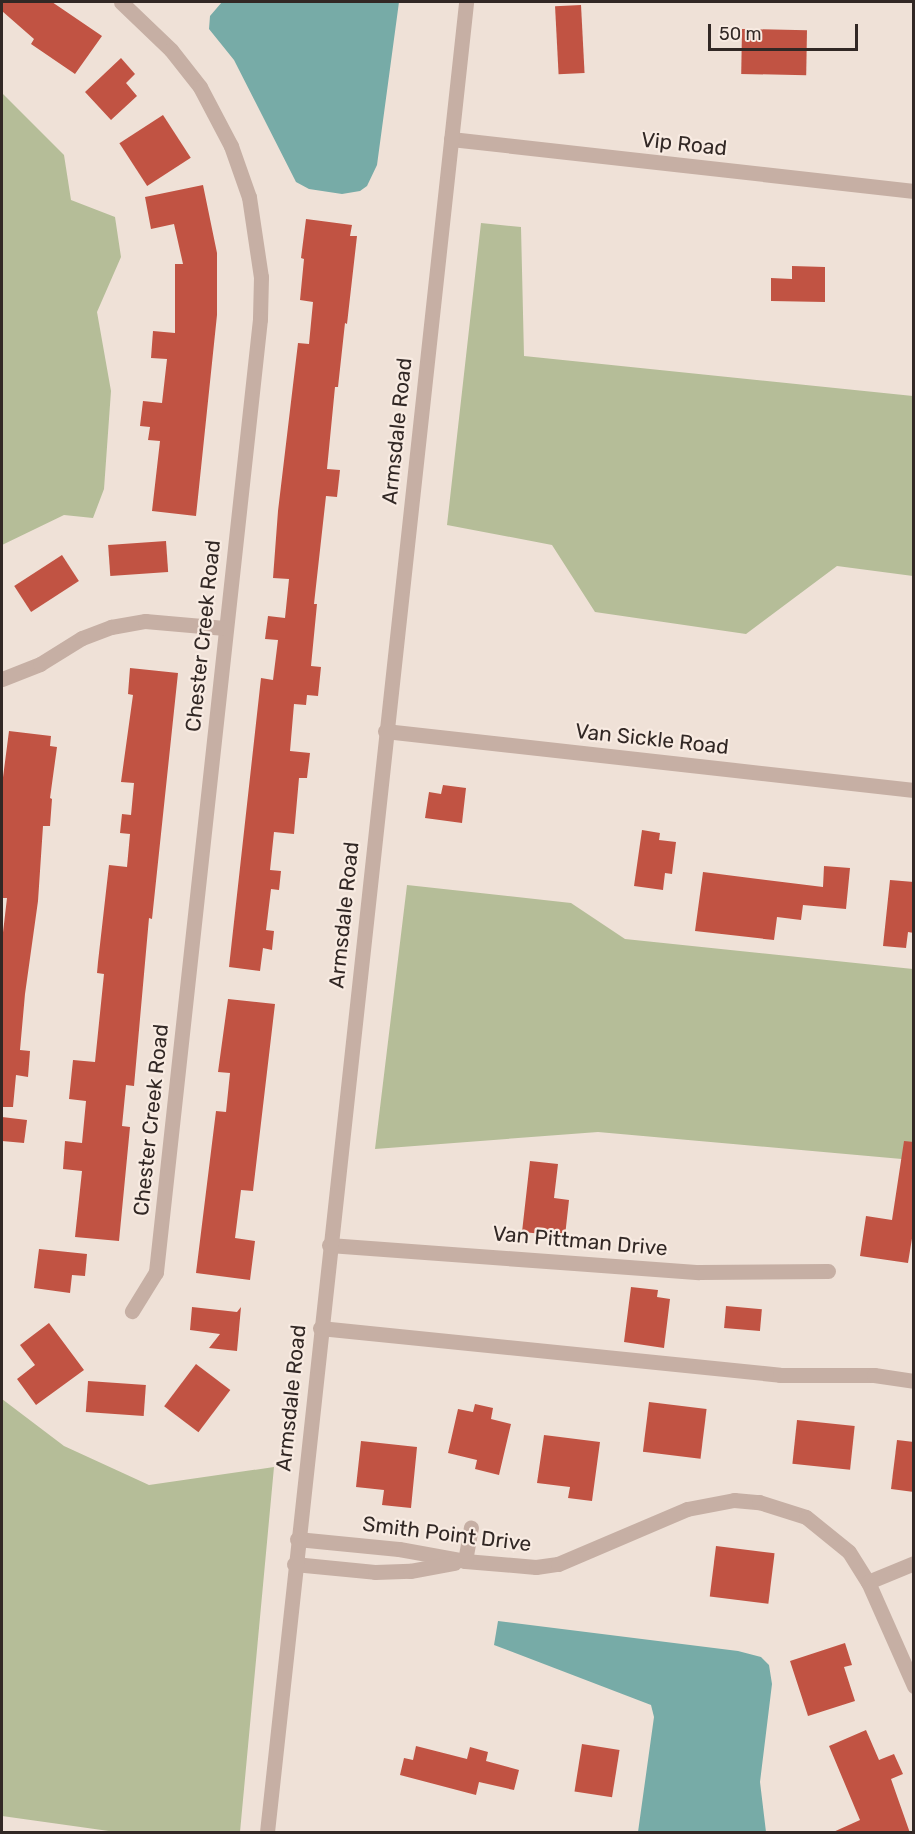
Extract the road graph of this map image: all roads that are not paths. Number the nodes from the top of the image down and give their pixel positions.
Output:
1 (121, 2) edge
2 (466, 2) edge
3 (451, 139) junction
4 (914, 191) edge
5 (225, 628) junction
6 (2, 679) edge
7 (385, 730) junction
8 (914, 790) edge
9 (329, 1245) junction
10 (828, 1271) dead end
11 (132, 1311) dead end
12 (320, 1328) junction
13 (914, 1381) edge
14 (471, 1528) dead end
15 (297, 1539) junction
16 (465, 1561) junction
17 (914, 1563) edge
18 (294, 1564) junction
19 (868, 1582) junction
20 (914, 1686) edge
21 (267, 1833) edge

1 - 5 street, Chester Creek Road
2 - 3 street, Armsdale Road
3 - 4 street, Vip Road
3 - 7 street, Armsdale Road
5 - 6 street
5 - 11 street, Chester Creek Road
7 - 8 street, Van Sickle Road
7 - 9 street, Armsdale Road
9 - 10 street, Van Pittman Drive
9 - 12 street, Armsdale Road
12 - 13 street
12 - 15 street, Armsdale Road
14 - 16 street
15 - 16 street, Smith Point Drive
15 - 18 street, Armsdale Road
16 - 18 street
16 - 19 street, Smith Point Drive
17 - 19 street
18 - 21 street, Armsdale Road
19 - 20 street, Smith Point Drive

